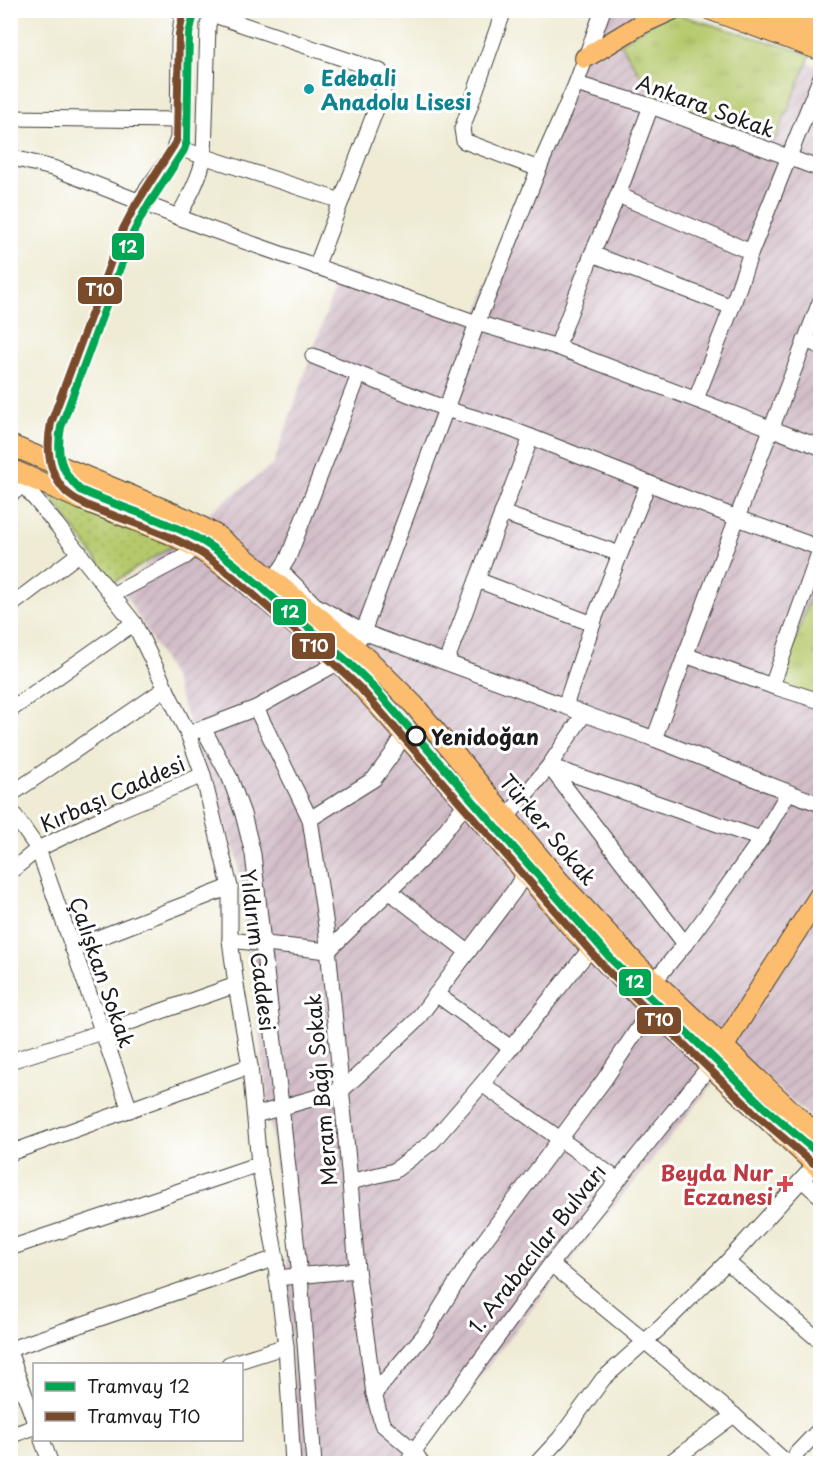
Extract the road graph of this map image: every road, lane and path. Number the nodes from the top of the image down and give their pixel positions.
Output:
1 (183, 10) edge
2 (504, 10) edge
3 (603, 10) edge
4 (672, 10) edge
5 (711, 10) edge
6 (768, 10) edge
7 (212, 12) edge
8 (820, 30) edge
9 (820, 51) edge
10 (585, 58) junction
11 (820, 79) edge
12 (576, 84) junction
13 (651, 106) junction
14 (10, 118) edge
15 (177, 120) junction
16 (175, 147) junction
17 (204, 156) junction
18 (10, 157) edge
19 (789, 157) junction
20 (539, 169) junction
21 (820, 169) edge
22 (618, 195) junction
23 (138, 201) junction
24 (341, 201) junction
25 (178, 217) junction
26 (751, 252) junction
27 (592, 254) junction
28 (316, 267) junction
29 (820, 302) edge
30 (732, 308) junction
31 (477, 323) junction
32 (805, 340) junction
33 (557, 346) junction
34 (820, 346) edge
35 (313, 356) dead end
36 (359, 375) junction
37 (696, 399) junction
38 (446, 409) junction
39 (772, 429) junction
40 (531, 437) junction
41 (10, 445) edge
42 (820, 447) edge
43 (15, 480) edge
44 (648, 484) junction
45 (502, 513) junction
46 (737, 518) junction
47 (196, 547) junction
48 (820, 549) edge
49 (80, 553) junction
50 (620, 555) junction
51 (277, 576) junction
52 (477, 580) junction
53 (112, 595) junction
54 (10, 606) edge
55 (134, 623) junction
56 (593, 624) junction
57 (359, 640) junction
58 (685, 655) junction
59 (446, 662) junction
60 (340, 663) junction
61 (772, 686) junction
62 (166, 688) junction
63 (820, 701) edge
64 (566, 706) junction
65 (256, 708) junction
66 (10, 710) edge
67 (584, 714) junction
68 (203, 728) junction
69 (188, 734) junction
70 (404, 734) junction
71 (654, 739) junction
72 (549, 766) junction
73 (203, 775) junction
74 (788, 793) junction
75 (10, 795) edge
76 (466, 803) junction
77 (820, 804) edge
78 (10, 809) edge
79 (507, 817) junction
80 (310, 819) junction
81 (760, 839) junction
82 (38, 849) junction
83 (10, 872) edge
84 (525, 873) junction
85 (230, 887) junction
86 (389, 891) junction
87 (820, 895) edge
88 (230, 940) junction
89 (263, 944) junction
90 (685, 944) junction
91 (72, 948) junction
92 (591, 948) junction
93 (328, 951) junction
94 (468, 952) junction
95 (655, 982) junction
96 (236, 985) junction
97 (436, 994) junction
98 (651, 1009) junction
99 (102, 1032) junction
100 (511, 1048) junction
101 (715, 1051) junction
102 (10, 1062) edge
103 (250, 1066) junction
104 (482, 1084) junction
105 (342, 1090) junction
106 (281, 1107) junction
107 (130, 1110) junction
108 (255, 1115) junction
109 (820, 1135) edge
110 (560, 1139) junction
111 (10, 1153) edge
112 (260, 1164) junction
113 (818, 1167) edge
114 (618, 1180) junction
115 (802, 1180) junction
116 (350, 1182) junction
117 (820, 1196) edge
118 (10, 1248) edge
119 (276, 1258) junction
120 (726, 1262) junction
121 (551, 1264) junction
122 (357, 1270) junction
123 (300, 1276) junction
124 (277, 1278) junction
125 (646, 1341) junction
126 (820, 1341) edge
127 (286, 1346) junction
128 (10, 1349) edge
129 (10, 1354) edge
130 (235, 1363) edge
131 (374, 1394) junction
132 (734, 1415) junction
133 (33, 1417) edge
134 (33, 1427) edge
135 (820, 1429) edge
136 (10, 1436) edge
137 (42, 1441) edge
138 (414, 1459) edge
139 (294, 1463) edge
140 (51, 1464) edge
141 (314, 1464) edge
142 (536, 1464) edge
143 (668, 1464) edge
144 (790, 1464) edge

1 - 15 street
2 - 20 street
3 - 10 street
4 - 10 main road
5 - 9 main road
6 - 8 main road
7 - 17 street
7 - 24 street
10 - 12 street
11 - 19 street
12 - 13 street, Ankara Sokak
12 - 20 street
13 - 19 street, Ankara Sokak
13 - 22 street
14 - 15 street
15 - 16 street
16 - 17 street
16 - 23 street
17 - 24 street
17 - 25 street
18 - 23 street
19 - 21 street, Ankara Sokak
19 - 26 street
20 - 31 street
22 - 26 street
22 - 27 street
23 - 25 street
24 - 28 street
25 - 28 street
26 - 30 street
27 - 30 street
27 - 33 street
28 - 31 street
29 - 32 street
30 - 37 street
31 - 33 street
31 - 38 street
32 - 34 street
32 - 39 street
33 - 37 street
35 - 36 street
36 - 38 street
36 - 51 street
37 - 39 street
38 - 40 street
38 - 57 street
39 - 42 street
39 - 46 street
40 - 44 street
40 - 45 street
41 - 51 main road, Türker Sokak
43 - 47 main road
43 - 49 street, Yıldırım Caddesi
44 - 46 street
44 - 50 street
45 - 50 street
45 - 52 street
46 - 48 street
46 - 58 street
47 - 53 street
47 - 60 main road
48 - 61 street
49 - 53 street, Yıldırım Caddesi
49 - 54 street
50 - 56 street
51 - 57 main road, Türker Sokak
52 - 56 street
52 - 59 street
53 - 55 street, Yıldırım Caddesi
55 - 62 street, Yıldırım Caddesi
55 - 66 street
56 - 64 street
57 - 59 street
57 - 60 street
57 - 79 main road, Türker Sokak
58 - 61 street
58 - 71 street
59 - 64 street
60 - 65 street
60 - 70 main road
61 - 63 street
62 - 69 street, Yıldırım Caddesi
62 - 75 street
64 - 67 street
65 - 68 street
65 - 80 street, Meram Bağı Sokak
67 - 71 street
67 - 72 street
68 - 69 street
68 - 89 street
69 - 73 street, Yıldırım Caddesi
70 - 76 main road
70 - 80 street
71 - 74 street
72 - 79 street
72 - 81 street
72 - 90 street
73 - 82 street, Kırbaşı Caddesi
73 - 85 street, Yıldırım Caddesi
74 - 77 street
74 - 81 street
76 - 84 main road
76 - 86 street
78 - 82 street, Çalışkan Sokak
79 - 95 main road, Türker Sokak
80 - 93 street, Meram Bağı Sokak
81 - 90 street
82 - 83 street, Kırbaşı Caddesi
82 - 91 street, Çalışkan Sokak
84 - 92 main road
84 - 94 street
85 - 88 street, Yıldırım Caddesi
85 - 91 street
86 - 93 street
86 - 94 street
87 - 101 main road, 1. Arabacılar Bulvarı
88 - 89 street
88 - 96 street, Yıldırım Caddesi
89 - 93 street
89 - 106 street
90 - 95 street
91 - 99 street, Çalışkan Sokak
92 - 98 main road
92 - 100 street
93 - 105 street, Meram Bağı Sokak
94 - 97 street
95 - 101 main road, Türker Sokak
96 - 99 street
96 - 103 street, Yıldırım Caddesi
97 - 100 street
97 - 105 street
98 - 101 main road
98 - 110 street
99 - 102 street
99 - 107 street, Çalışkan Sokak
100 - 104 street
101 - 109 main road
101 - 113 main road
101 - 114 street, 1. Arabacılar Bulvarı
103 - 107 street
103 - 108 street, Yıldırım Caddesi
104 - 110 street
104 - 116 street
105 - 106 street
105 - 116 street, Meram Bağı Sokak
106 - 108 street
106 - 123 street
107 - 111 street
108 - 112 street, Yıldırım Caddesi
110 - 114 street
110 - 131 street
112 - 118 street
112 - 119 street, Yıldırım Caddesi
113 - 115 street
114 - 121 street, 1. Arabacılar Bulvarı
115 - 117 street
115 - 120 street
116 - 122 street, Meram Bağı Sokak
119 - 124 street, Yıldırım Caddesi
119 - 128 street
120 - 125 street
120 - 126 street
121 - 125 street
121 - 138 street, 1. Arabacılar Bulvarı
122 - 123 street
122 - 131 street, Meram Bağı Sokak
123 - 124 street
123 - 141 street
124 - 127 street, Yıldırım Caddesi
125 - 132 street
125 - 142 street
127 - 130 street
127 - 139 street, Yıldırım Caddesi
129 - 133 street
131 - 138 street, Meram Bağı Sokak
132 - 143 street
132 - 144 street
134 - 136 street
135 - 144 street
137 - 140 street

